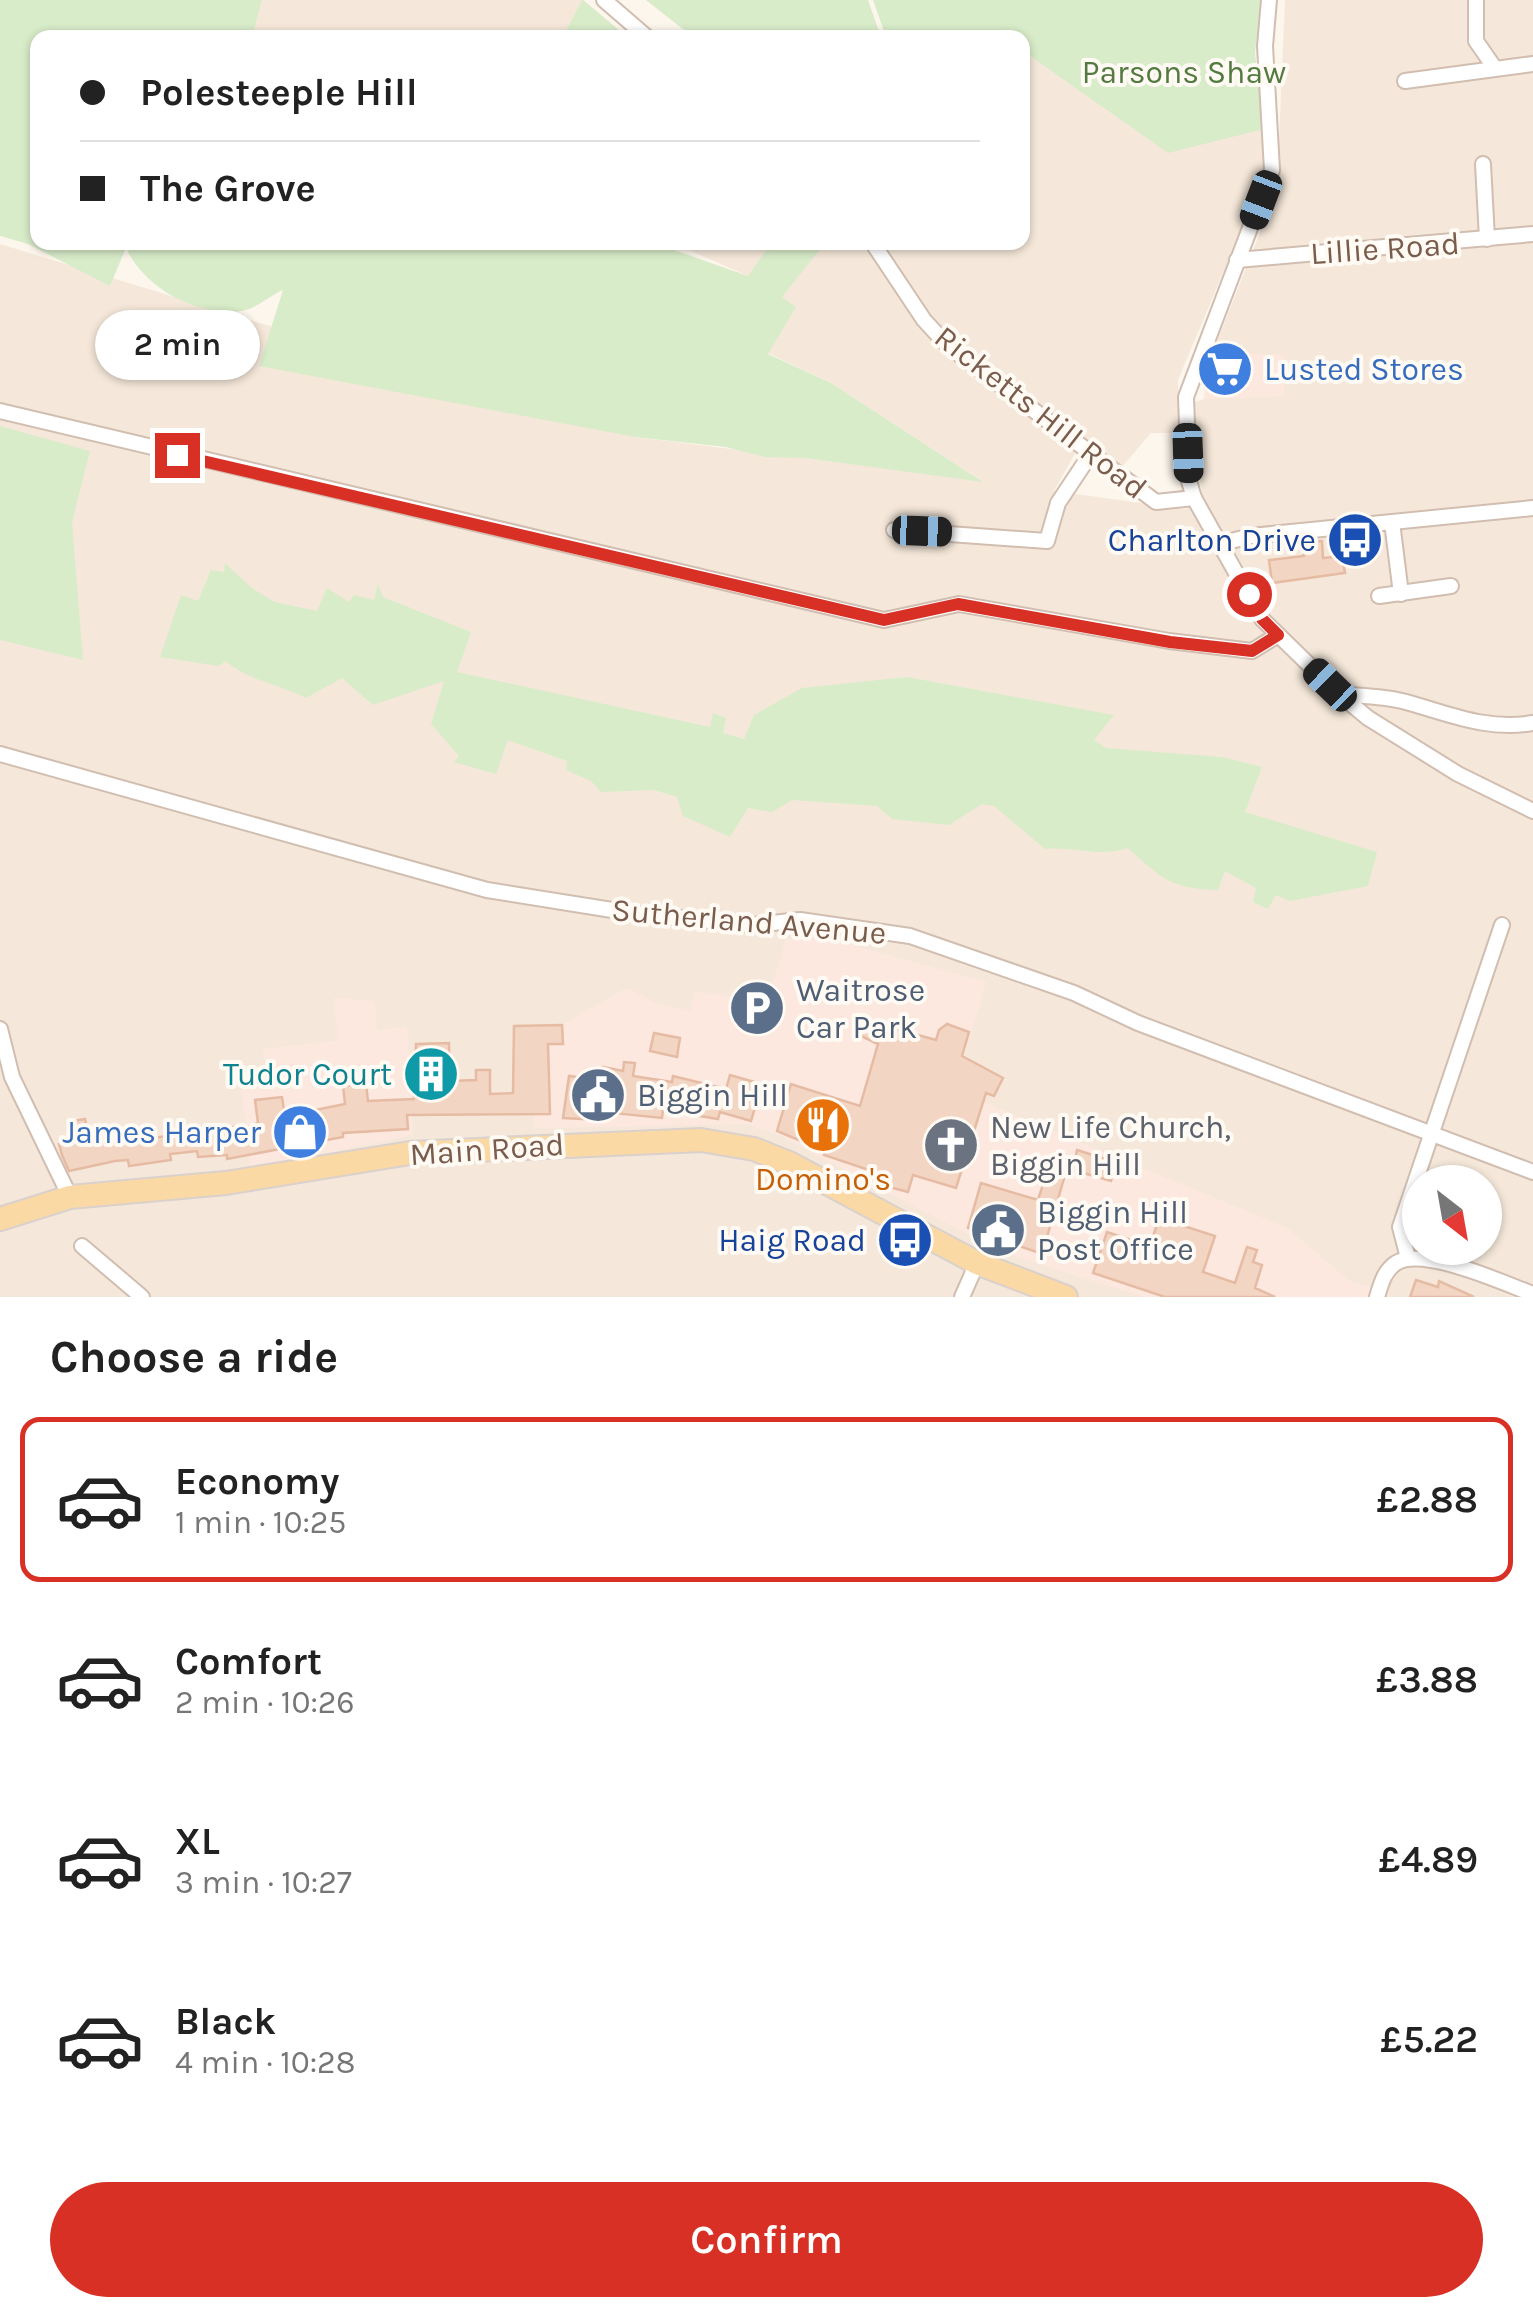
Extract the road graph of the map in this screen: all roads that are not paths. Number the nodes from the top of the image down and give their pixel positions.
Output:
1 (604, 0) edge
2 (1269, 0) edge
3 (1476, 0) edge
4 (639, 30) edge
5 (1533, 64) edge
6 (1494, 67) junction
7 (1405, 81) dead end
8 (1483, 164) dead end
9 (1533, 234) edge
10 (1487, 240) junction
11 (877, 250) edge
12 (1237, 260) junction
13 (0, 411) edge
14 (1090, 454) junction
15 (1194, 498) junction
16 (1533, 508) edge
17 (1392, 522) junction
18 (894, 530) dead end
19 (1223, 543) junction
20 (1451, 586) dead end
21 (1400, 594) junction
22 (1379, 596) dead end
23 (1278, 635) junction
24 (1340, 694) junction
25 (1533, 723) edge
26 (0, 754) edge
27 (1533, 811) edge
28 (1502, 926) dead end
29 (0, 1029) edge
30 (1430, 1130) junction
31 (1419, 1165) edge
32 (1533, 1172) edge
33 (70, 1197) junction
34 (0, 1219) edge
35 (82, 1246) dead end
36 (1402, 1262) edge
37 (977, 1263) junction
38 (1448, 1265) edge
39 (1533, 1294) edge
40 (142, 1297) edge
41 (962, 1297) edge
42 (1066, 1297) edge
43 (1377, 1297) edge

1 - 4 street
2 - 12 street
3 - 6 street
5 - 6 street
6 - 7 street
8 - 10 street
9 - 10 street, Lillie Road
10 - 12 street, Lillie Road
11 - 14 street, Ricketts Hill Road
12 - 15 street
13 - 23 street
14 - 15 street, Ricketts Hill Road
14 - 18 street
15 - 19 street
16 - 17 street
17 - 19 street
17 - 21 street
19 - 23 street
20 - 21 street
21 - 22 street
23 - 24 street
24 - 25 street
24 - 27 street
26 - 30 street, Sutherland Avenue
28 - 30 street
29 - 33 street
30 - 31 street
30 - 32 street, Sutherland Avenue
33 - 34 main road, Main Road
33 - 37 main road, Main Road
35 - 40 street
36 - 43 street
37 - 41 street
37 - 42 main road, Main Road
38 - 39 street

